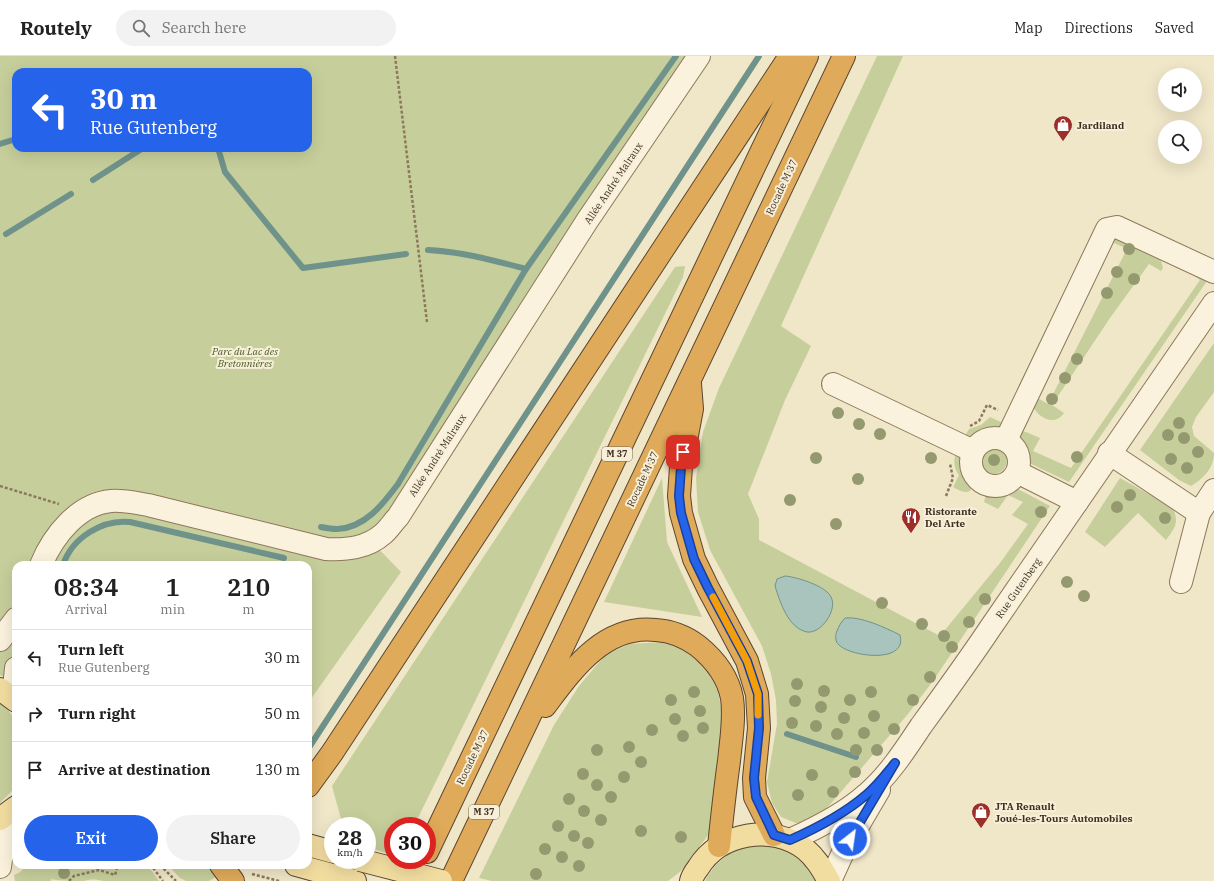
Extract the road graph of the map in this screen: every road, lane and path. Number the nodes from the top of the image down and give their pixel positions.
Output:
1 (395, 56) edge
2 (699, 56) edge
3 (790, 56) edge
4 (807, 56) edge
5 (844, 56) edge
6 (1214, 272) edge
7 (1214, 303) edge
8 (427, 322) dead end
9 (690, 380) junction
10 (833, 384) dead end
11 (1006, 440) junction
12 (973, 451) junction
13 (1109, 453) junction
14 (1017, 472) junction
15 (0, 486) edge
16 (1214, 490) edge
17 (1077, 502) junction
18 (82, 511) junction
19 (1199, 513) junction
20 (43, 561) edge
21 (1181, 582) dead end
22 (12, 624) edge
23 (0, 640) edge
24 (518, 742) junction
25 (895, 763) junction
26 (312, 780) edge
27 (11, 811) edge
28 (436, 833) edge
29 (782, 838) junction
30 (312, 846) edge
31 (719, 846) junction
32 (324, 849) edge
33 (376, 864) edge
34 (0, 868) edge
35 (117, 869) edge
36 (155, 869) edge
37 (164, 869) edge
38 (223, 869) edge
39 (311, 869) edge
40 (419, 869) edge
41 (348, 879) edge
42 (689, 880) edge
43 (4, 881) edge
44 (68, 881) edge
45 (163, 881) edge
46 (176, 881) edge
47 (233, 881) edge
48 (413, 881) edge
49 (441, 881) edge
50 (451, 881) edge
51 (829, 881) edge

1 - 8 path
2 - 18 street, Allée André Malraux
3 - 26 highway
4 - 28 highway, Rocade M 37 / M 37
5 - 9 highway, Rocade M 37 / M 37
6 - 11 street
7 - 13 street, Rue Gutenberg
9 - 24 highway, Rocade M 37 / M 37
9 - 29 highway, M 37
10 - 12 street
11 - 12 street
11 - 14 street
12 - 14 street
13 - 17 street, Rue Gutenberg
13 - 19 street
14 - 17 street
15 - 18 path
16 - 19 street
17 - 25 street, Rue Gutenberg
18 - 20 street, Allée André Malraux
19 - 21 street
22 - 23 street
24 - 31 highway, M 37
24 - 50 highway, Rocade M 37 / M 37
25 - 29 street, Rue Gutenberg
25 - 51 street
27 - 34 street
29 - 31 main road
29 - 51 main road
30 - 32 main road
31 - 42 main road
33 - 49 main road, bridge
34 - 43 street
35 - 44 path
36 - 45 path
37 - 46 path
38 - 47 highway
39 - 41 main road
40 - 48 highway

